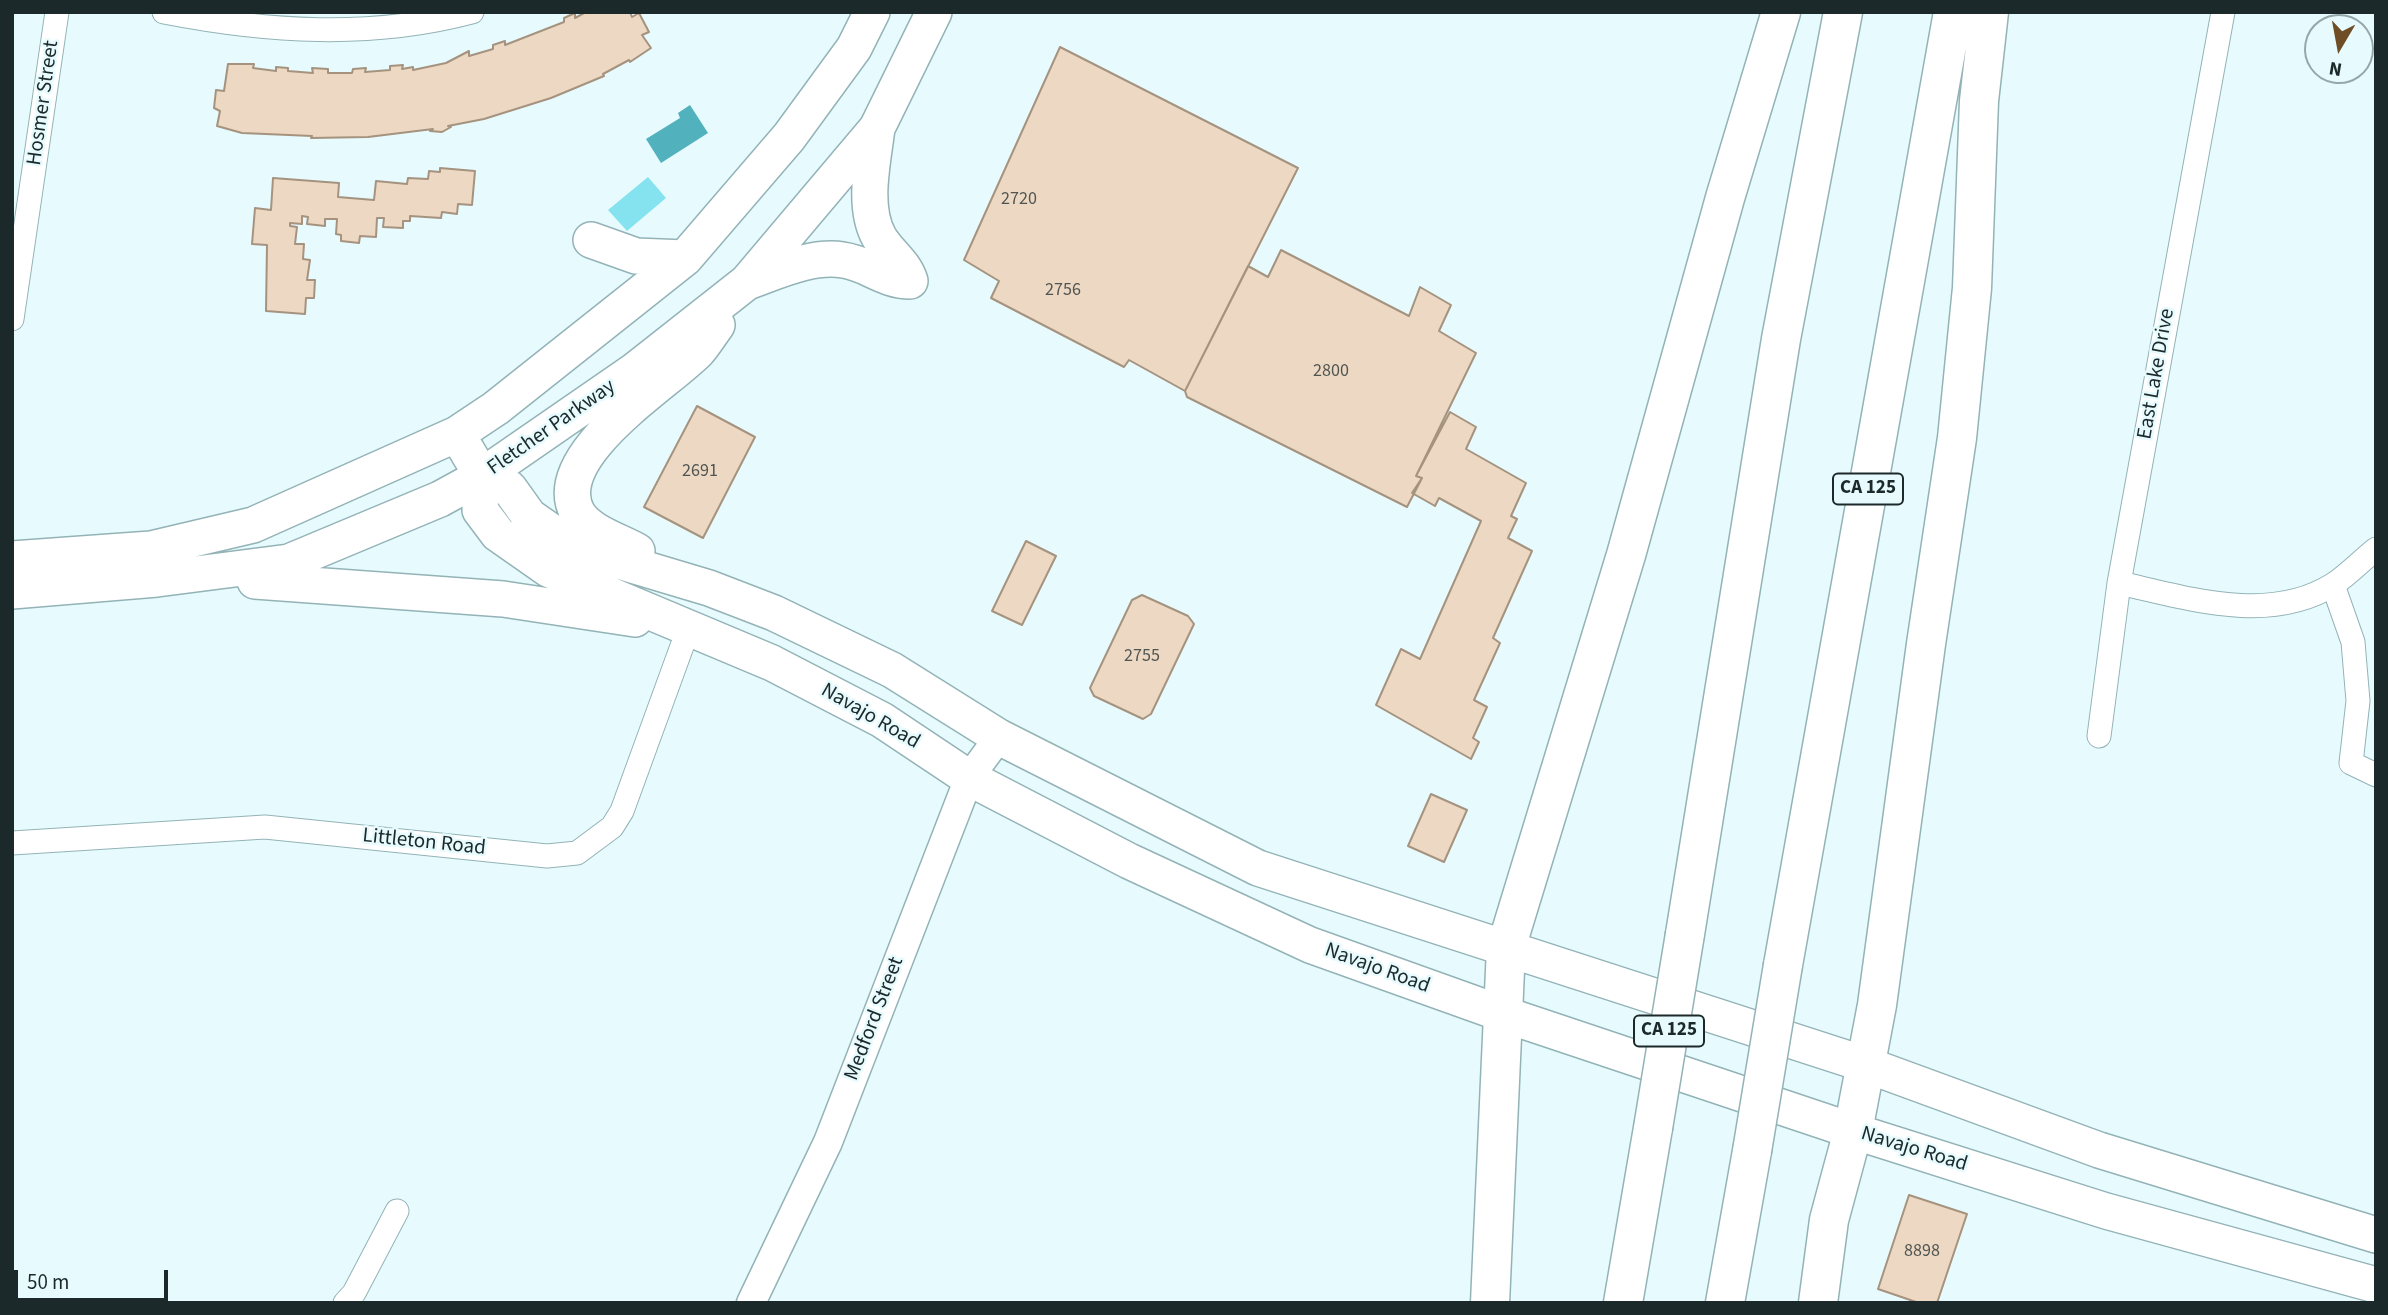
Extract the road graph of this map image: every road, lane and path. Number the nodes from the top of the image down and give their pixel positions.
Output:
1 (57, 12) edge
2 (164, 12) edge
3 (472, 12) edge
4 (872, 12) edge
5 (934, 12) edge
6 (1781, 12) edge
7 (1843, 12) edge
8 (1953, 12) edge
9 (1989, 12) edge
10 (2223, 12) edge
11 (877, 128) junction
12 (592, 240) dead end
13 (685, 258) junction
14 (747, 282) junction
15 (12, 319) edge
16 (457, 435) junction
17 (482, 476) junction
18 (2376, 549) edge
19 (12, 559) edge
20 (158, 579) junction
21 (2119, 583) junction
22 (2333, 585) junction
23 (709, 588) junction
24 (12, 591) edge
25 (689, 627) junction
26 (2099, 736) dead end
27 (999, 737) junction
28 (2376, 775) edge
29 (969, 778) junction
30 (12, 843) edge
31 (1506, 948) junction
32 (1503, 1014) junction
33 (1867, 1065) junction
34 (1853, 1131) junction
35 (1752, 1151) junction
36 (1640, 1199) junction
37 (397, 1211) dead end
38 (2376, 1235) edge
39 (2376, 1264) edge
40 (2311, 1269) junction
41 (2376, 1285) edge
42 (345, 1303) edge
43 (751, 1303) edge
44 (1490, 1303) edge
45 (1609, 1303) edge
46 (1623, 1303) edge
47 (1725, 1303) edge
48 (1741, 1303) edge
49 (1818, 1303) edge

1 - 15 street, Hosmer Street
2 - 3 street
4 - 13 main road
5 - 11 main road, Fletcher Parkway
6 - 31 highway
7 - 36 highway, CA 125, bridge
8 - 35 highway, CA 125, bridge
9 - 33 highway
10 - 21 street, East Lake Drive
11 - 14 main road, Fletcher Parkway
11 - 14 main road
12 - 13 main road
13 - 16 main road
14 - 17 main road, Fletcher Parkway
14 - 23 main road
16 - 17 main road
16 - 19 main road
17 - 20 main road, Fletcher Parkway
17 - 23 main road
17 - 25 main road, Navajo Road
18 - 22 street
20 - 24 main road, Fletcher Parkway
20 - 25 main road
21 - 22 street
21 - 26 street, East Lake Drive
22 - 28 street
23 - 27 main road
25 - 29 main road, Navajo Road
25 - 30 street, Littleton Road
27 - 29 street, Medford Street
27 - 31 main road
29 - 32 main road, Navajo Road
29 - 43 street, Medford Street
31 - 32 highway
31 - 33 main road
32 - 34 main road, Navajo Road
32 - 44 highway
33 - 34 highway
33 - 38 main road
34 - 40 main road, Navajo Road
34 - 49 highway
35 - 47 highway, CA 125
35 - 48 highway
36 - 45 highway
36 - 46 highway, CA 125
37 - 42 street
39 - 40 main road
40 - 41 main road, Navajo Road

